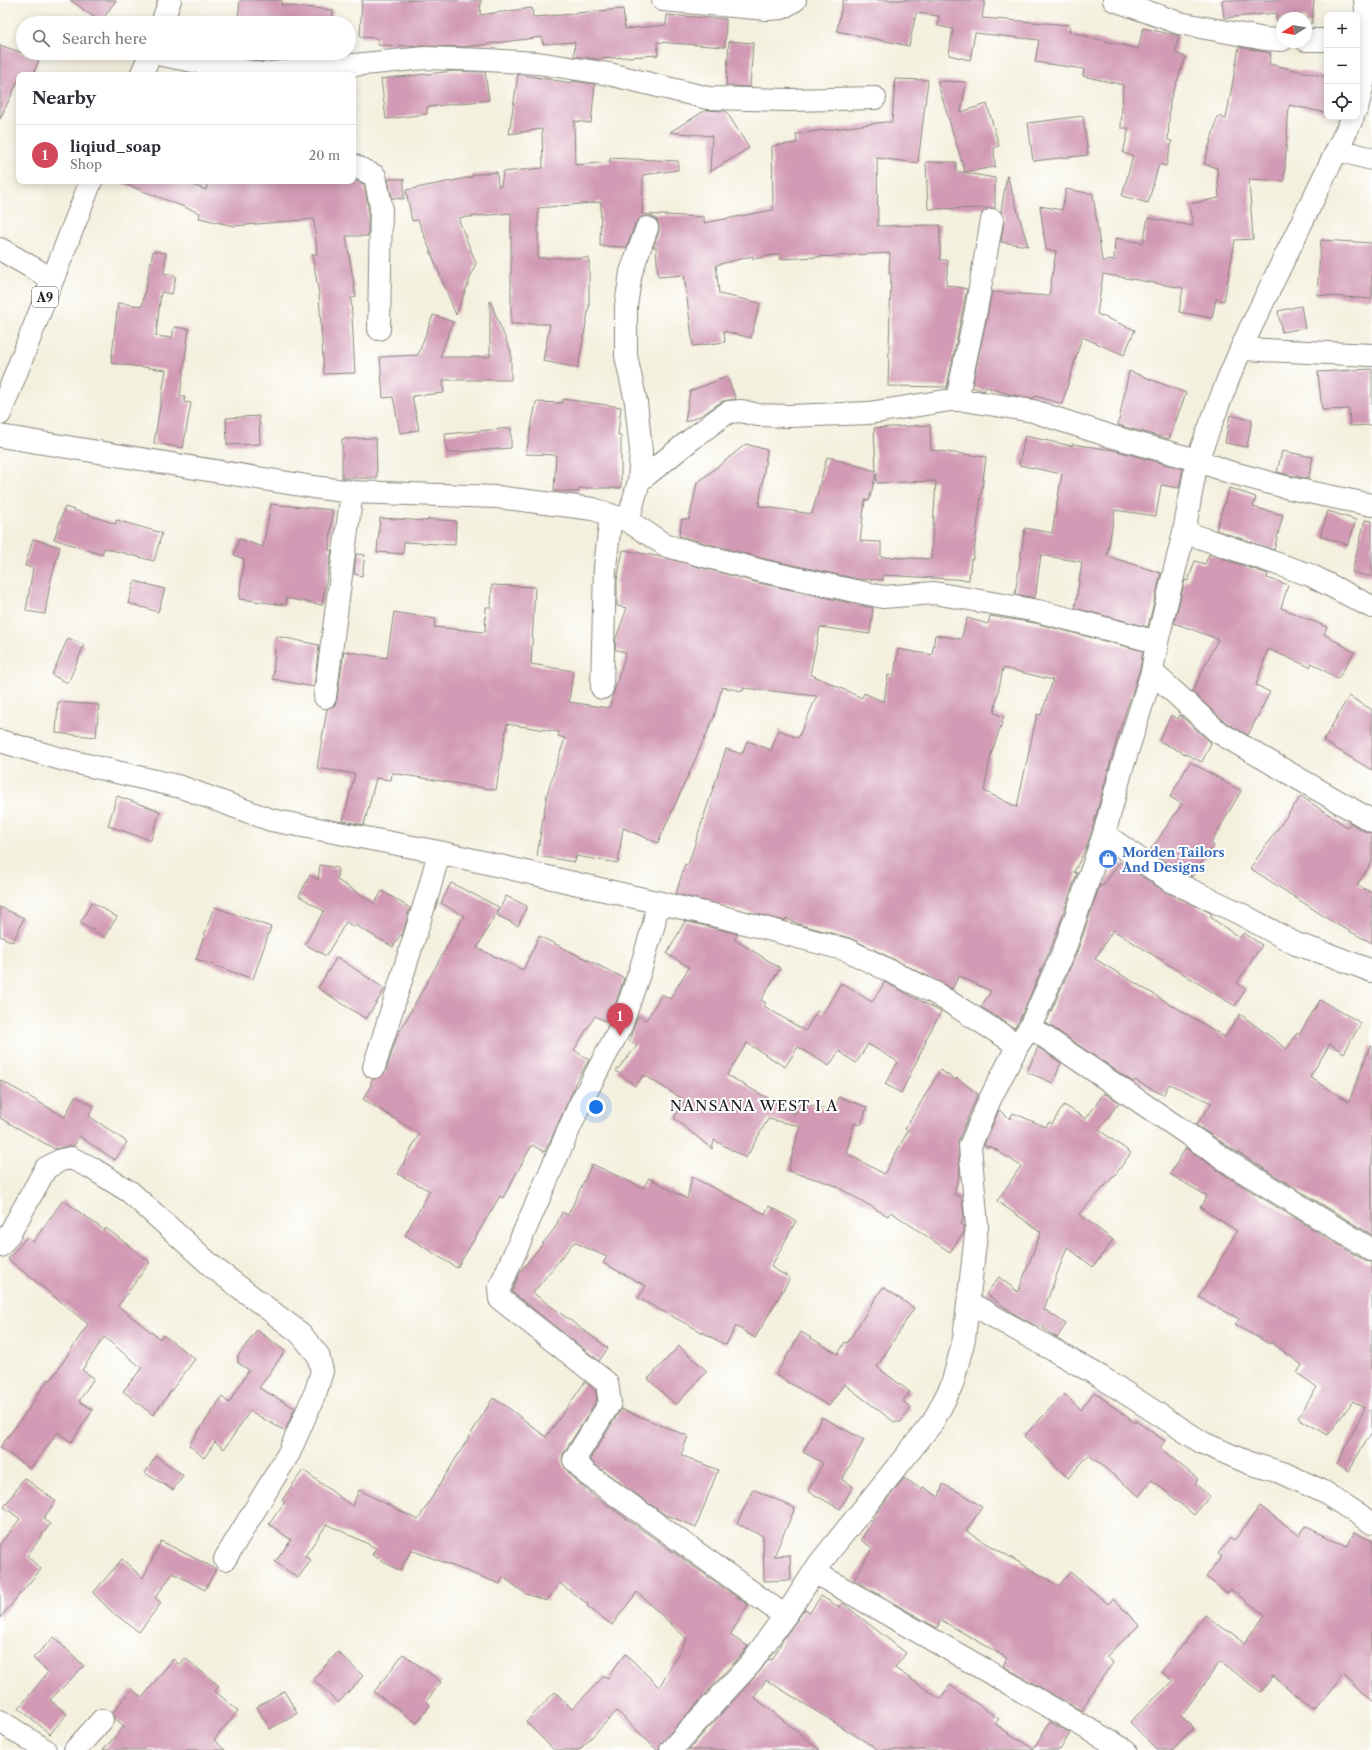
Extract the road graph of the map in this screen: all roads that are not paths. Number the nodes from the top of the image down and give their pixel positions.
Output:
1 (170, 0) edge
2 (663, 0) edge
3 (795, 0) edge
4 (1114, 0) edge
5 (1366, 0) edge
6 (164, 16) edge
7 (1276, 40) edge
8 (1312, 40) edge
9 (1324, 40) edge
10 (1363, 43) edge
11 (148, 60) edge
12 (188, 60) edge
13 (142, 72) edge
14 (251, 72) edge
15 (281, 72) edge
16 (1360, 96) edge
17 (875, 98) dead end
18 (1352, 120) edge
19 (1338, 150) junction
20 (1372, 159) edge
21 (356, 166) edge
22 (90, 184) edge
23 (992, 220) dead end
24 (647, 228) dead end
25 (0, 250) edge
26 (52, 279) junction
27 (379, 328) dead end
28 (1242, 349) junction
29 (1372, 354) edge
30 (957, 399) junction
31 (0, 414) edge
32 (0, 436) edge
33 (1197, 460) junction
34 (638, 481) junction
35 (352, 492) junction
36 (1372, 505) edge
37 (620, 518) junction
38 (1184, 532) junction
39 (1372, 607) edge
40 (1157, 642) junction
41 (1152, 672) junction
42 (602, 688) dead end
43 (325, 697) dead end
44 (0, 741) edge
45 (1372, 821) edge
46 (1104, 834) junction
47 (439, 852) junction
48 (657, 902) junction
49 (1372, 971) edge
50 (1024, 1036) junction
51 (374, 1067) dead end
52 (0, 1246) edge
53 (1372, 1250) edge
54 (968, 1302) junction
55 (1372, 1523) edge
56 (225, 1559) dead end
57 (814, 1572) junction
58 (785, 1616) junction
59 (102, 1720) dead end
60 (0, 1721) edge
61 (677, 1748) edge
62 (45, 1750) edge
63 (75, 1750) edge
64 (1125, 1750) edge

1 - 6 street
2 - 3 street
4 - 7 street
5 - 10 street
8 - 9 street
10 - 16 street
11 - 13 street
12 - 14 street
15 - 17 street
18 - 19 street
19 - 20 street
19 - 28 street
21 - 27 street
22 - 26 street, A9
23 - 30 street
24 - 34 street
25 - 26 street
26 - 31 street, A9
28 - 29 street
28 - 33 street
30 - 33 street
30 - 34 street
32 - 35 street
33 - 36 street
33 - 38 street
34 - 37 street
35 - 37 street
35 - 43 street
37 - 40 street
37 - 42 street
38 - 39 street
38 - 40 street
40 - 41 street
41 - 45 street
41 - 46 street
44 - 47 street
46 - 49 street
46 - 50 street
47 - 48 street
47 - 51 street
48 - 50 street
48 - 58 street
50 - 53 street
50 - 54 street
52 - 56 street
54 - 55 street
54 - 57 street
57 - 58 street
57 - 64 street
58 - 61 street
59 - 63 street
60 - 62 street

